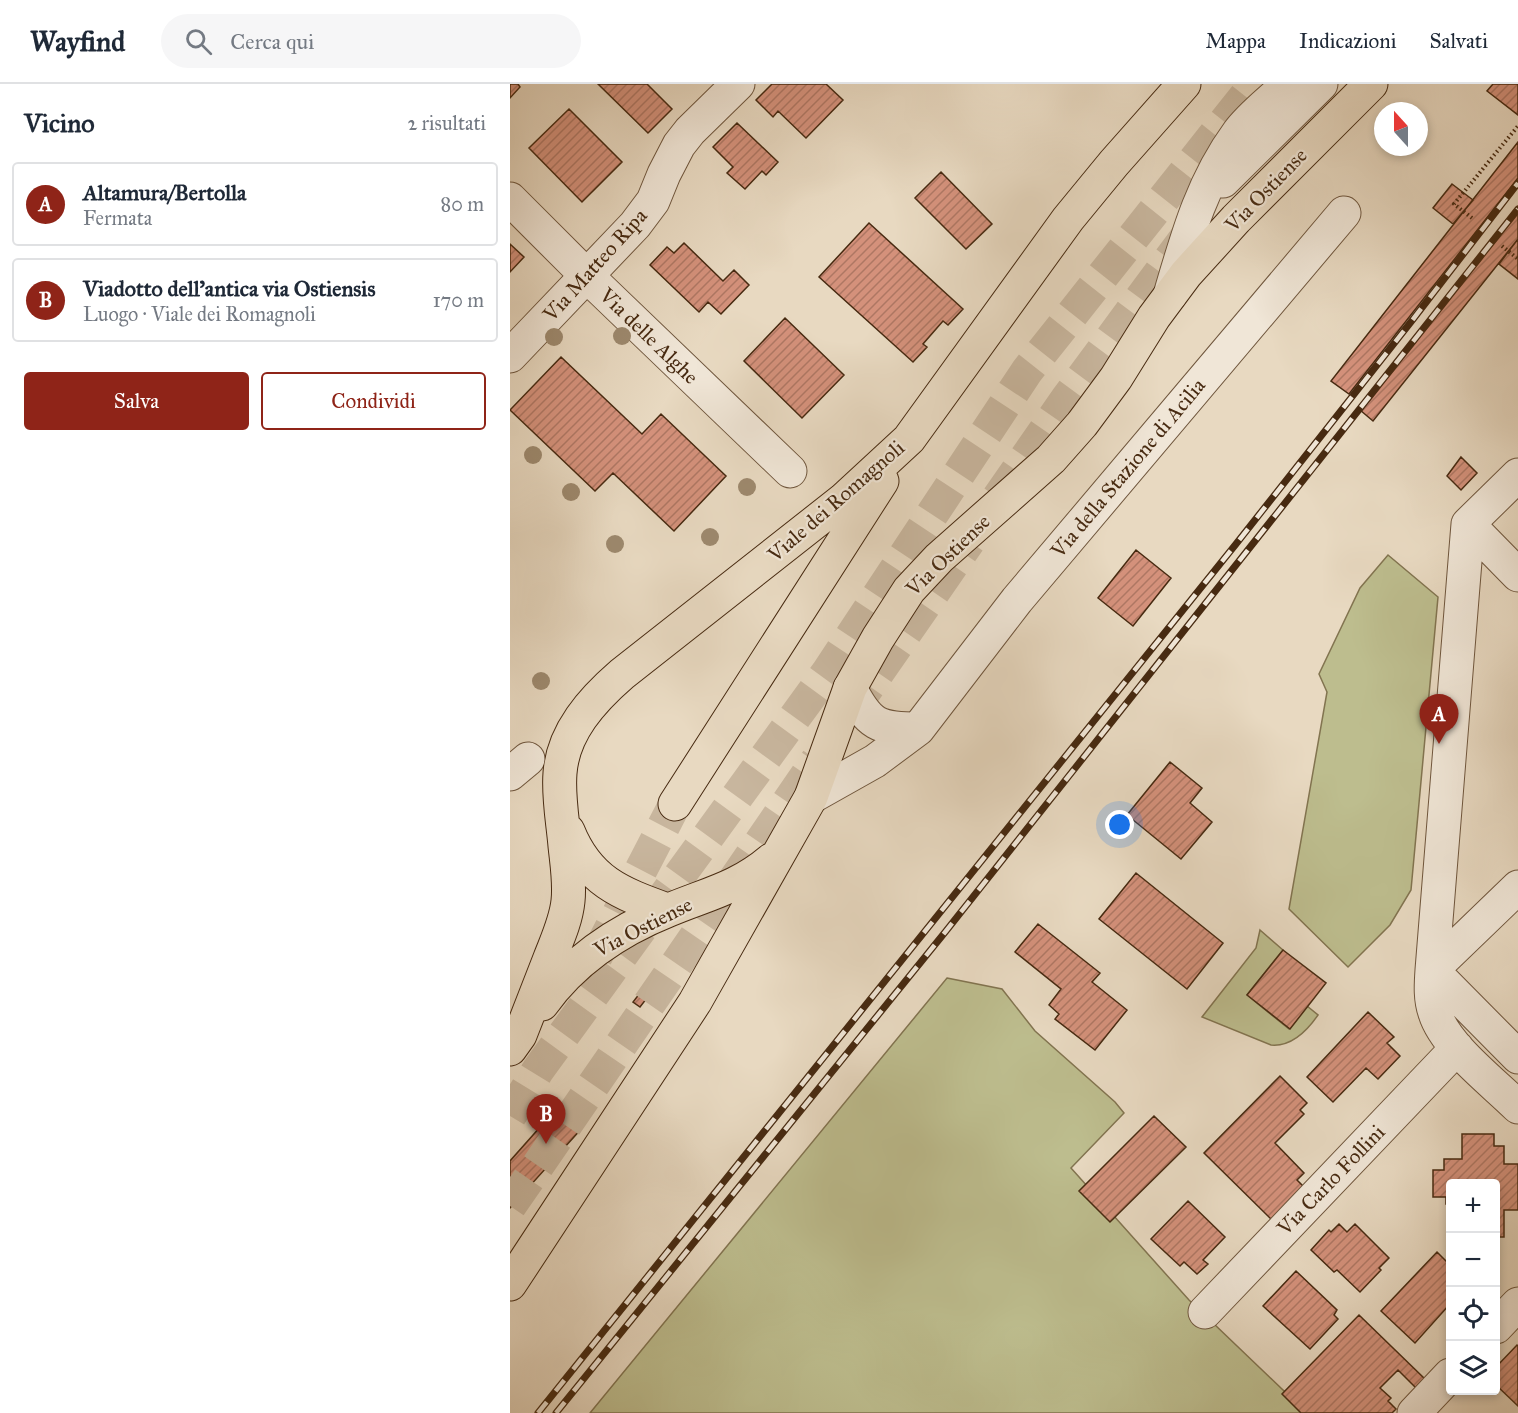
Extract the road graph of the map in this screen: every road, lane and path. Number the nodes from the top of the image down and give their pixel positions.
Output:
1 (738, 84) edge
2 (1184, 84) edge
3 (1256, 84) edge
4 (1288, 84) edge
5 (1321, 84) edge
6 (1371, 84) edge
7 (1518, 126) edge
8 (1239, 131) junction
9 (510, 199) edge
10 (1197, 207) junction
11 (1344, 213) dead end
12 (1472, 218) dead end
13 (1502, 246) dead end
14 (1518, 259) edge
15 (587, 276) junction
16 (1170, 295) junction
17 (510, 356) edge
18 (909, 439) junction
19 (790, 471) dead end
20 (1518, 475) edge
21 (1468, 525) junction
22 (1518, 575) edge
23 (850, 688) junction
24 (918, 729) junction
25 (811, 797) junction
26 (675, 804) tunnel mouth
27 (562, 814) junction
28 (779, 854) junction
29 (1518, 887) edge
30 (667, 910) junction
31 (1432, 970) junction
32 (515, 1042) edge
33 (1457, 1048) junction
34 (1518, 1057) edge
35 (1518, 1107) edge
36 (510, 1284) edge
37 (1518, 1304) edge
38 (1205, 1312) dead end
39 (1500, 1323) edge
40 (1446, 1378) edge
41 (1414, 1413) edge

1 - 15 street, Via Matteo Ripa
2 - 18 main road, Viale dei Romagnoli
3 - 8 street
4 - 8 street
5 - 10 street
6 - 16 main road, Via Ostiense
7 - 12 path
8 - 10 street
9 - 15 street, Via delle Alghe
10 - 16 street
11 - 24 street, Via della Stazione di Acilia
13 - 14 path
15 - 17 street, Via Matteo Ripa
15 - 19 street, Via delle Alghe
16 - 23 main road, Via Ostiense
18 - 26 main road
18 - 27 main road, Viale dei Romagnoli
20 - 21 street
21 - 22 street
21 - 31 street
23 - 24 street
23 - 25 main road, Via Ostiense
24 - 25 street, Via della Stazione di Acilia
25 - 28 main road, Via Ostiense
27 - 30 main road, Viale dei Romagnoli
27 - 32 main road, Viale dei Romagnoli
28 - 30 main road, Via Ostiense
28 - 36 main road
29 - 31 street
30 - 32 main road, Via Ostiense
31 - 33 street
31 - 34 street
33 - 35 street
33 - 38 street, Via Carlo Follini
37 - 39 street
40 - 41 street

